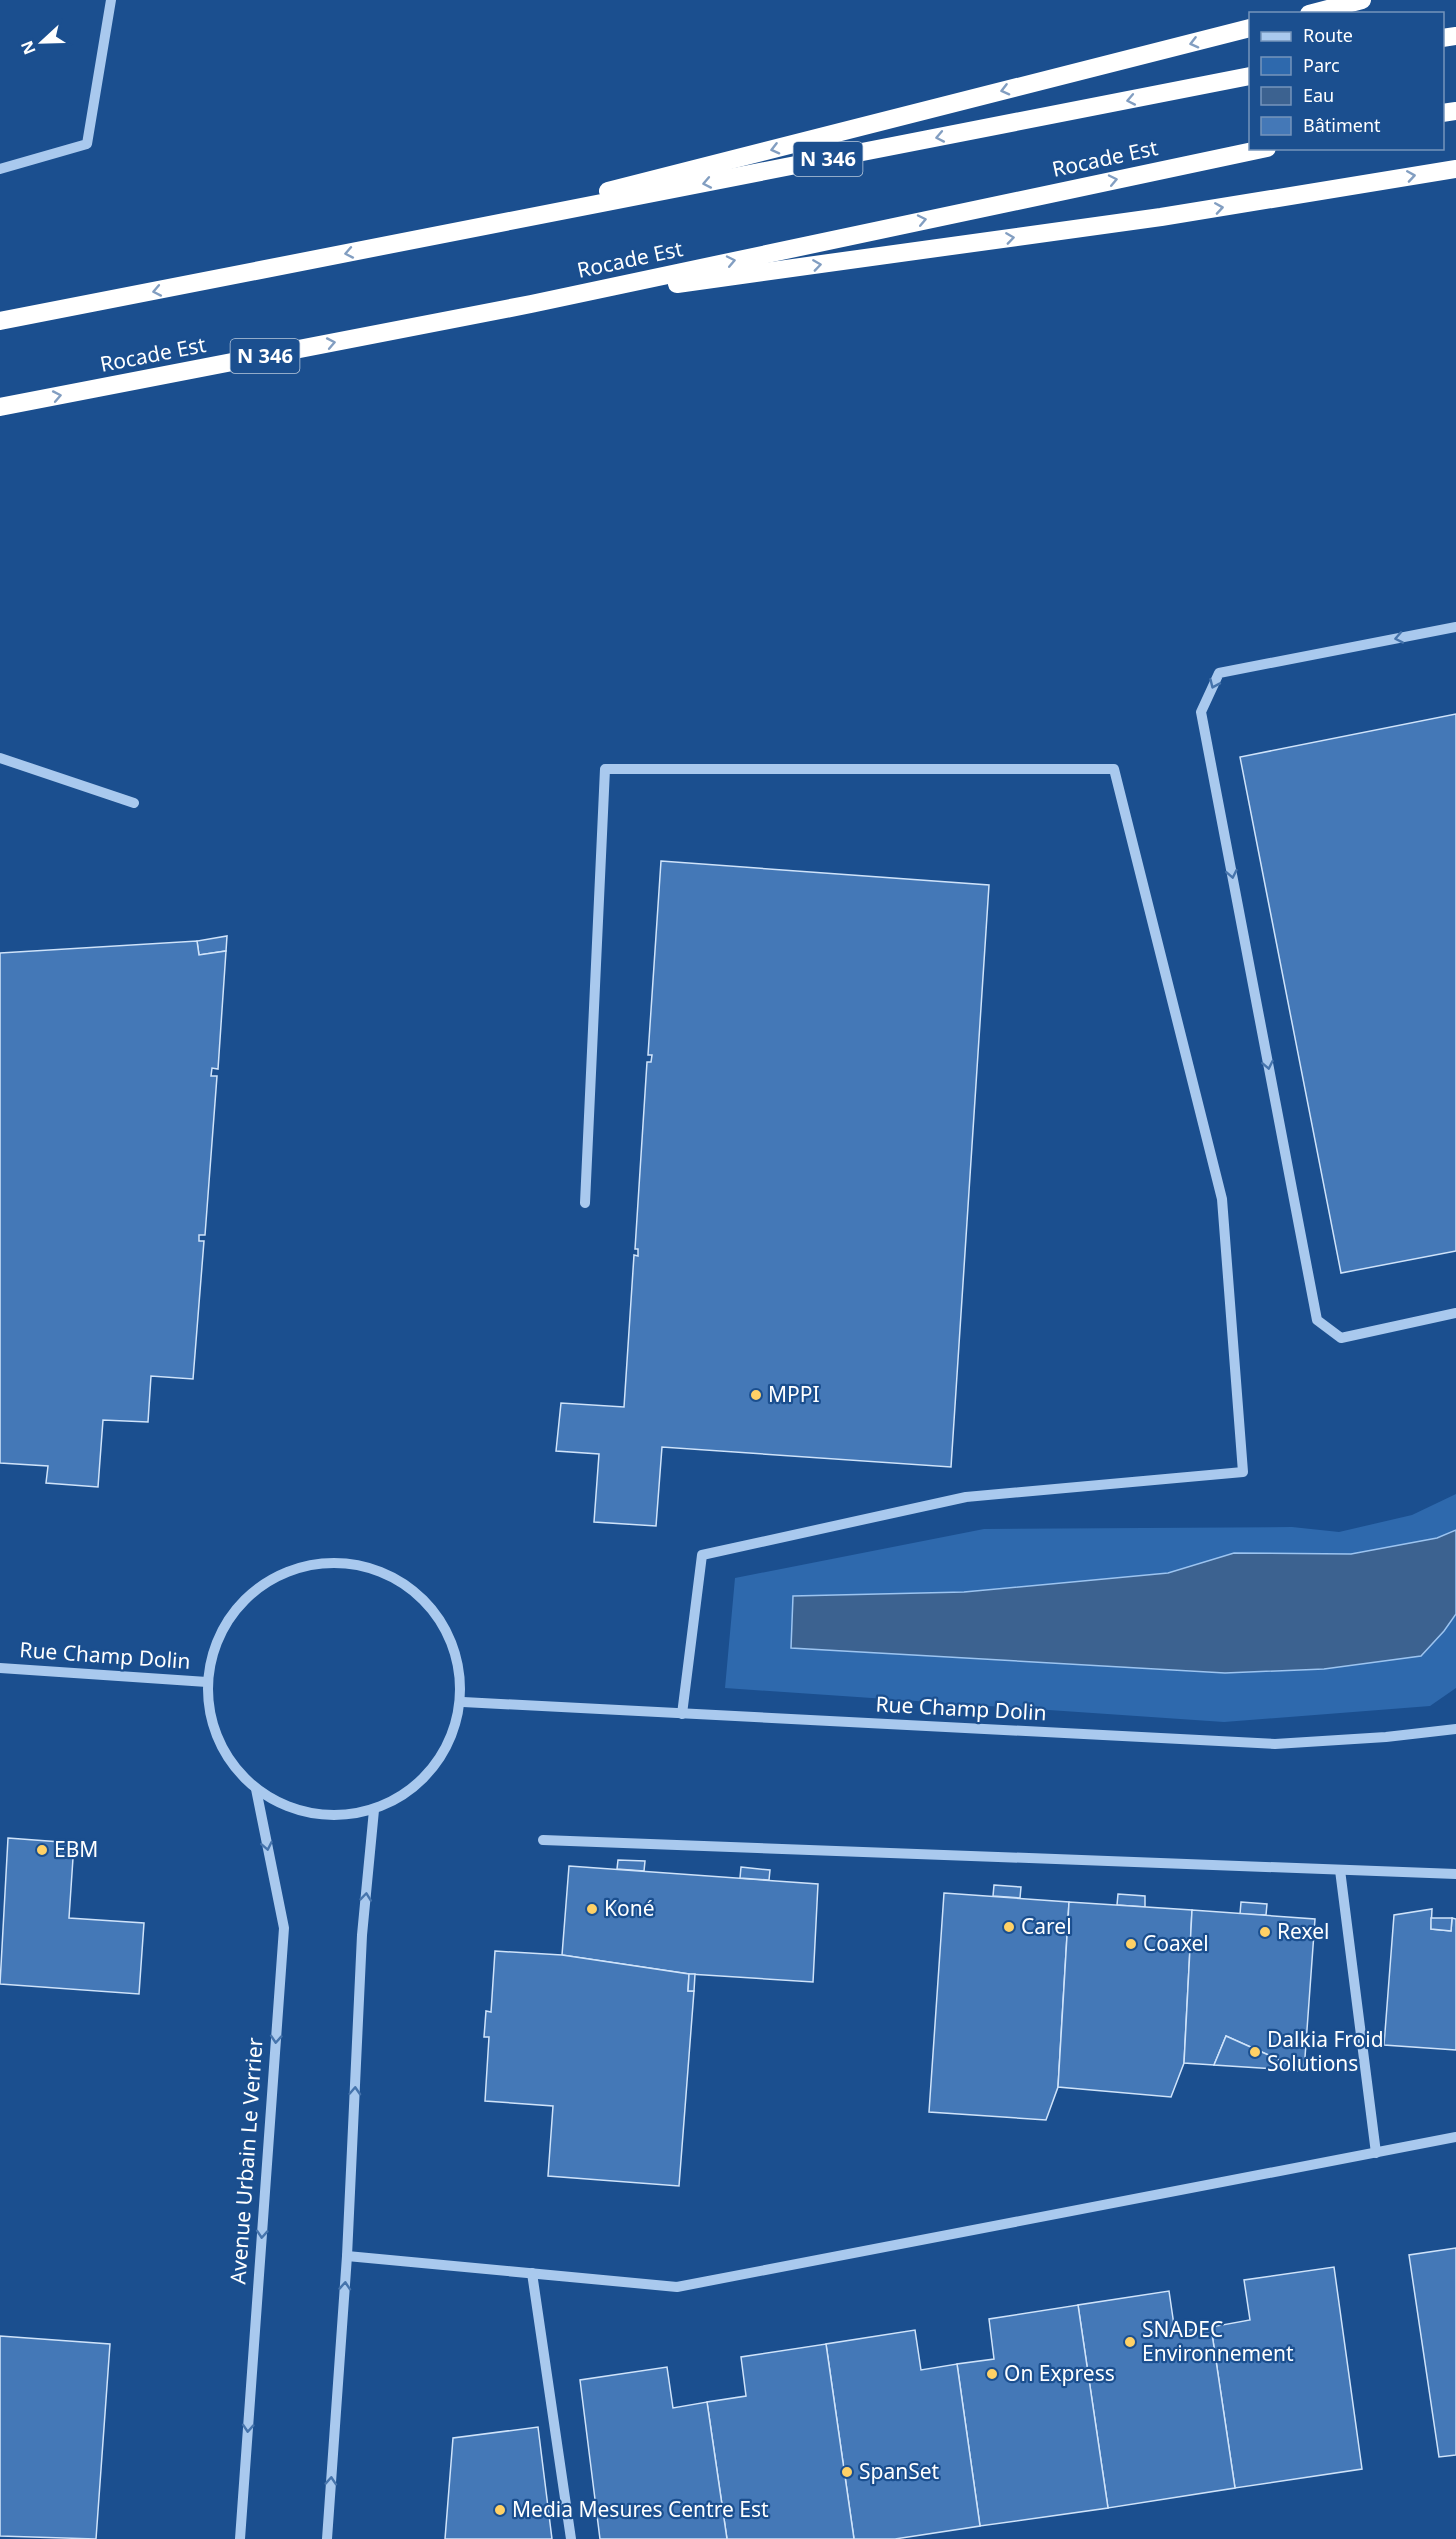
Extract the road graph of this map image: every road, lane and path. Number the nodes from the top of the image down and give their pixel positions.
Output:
1 (111, 0) edge
2 (1362, 0) edge
3 (1317, 12) edge
4 (1249, 29) edge
5 (1249, 76) edge
6 (1258, 150) edge
7 (0, 169) edge
8 (1456, 169) edge
9 (406, 242) junction
10 (531, 304) junction
11 (0, 321) edge
12 (0, 407) edge
13 (1456, 627) edge
14 (0, 758) edge
15 (134, 802) dead end
16 (585, 1203) dead end
17 (1456, 1313) edge
18 (0, 1668) edge
19 (207, 1682) junction
20 (463, 1702) junction
21 (682, 1714) junction
22 (1456, 1729) edge
23 (256, 1789) junction
24 (375, 1810) junction
25 (543, 1840) dead end
26 (1340, 1870) junction
27 (1456, 1874) edge
28 (1456, 2137) edge
29 (1376, 2152) junction
30 (347, 2256) junction
31 (532, 2273) junction
32 (240, 2539) edge
33 (327, 2539) edge
34 (571, 2539) edge

1 - 7 street
2 - 3 highway
4 -> 9 highway
5 -> 9 highway, N 346
10 -> 6 highway, Rocade Est / N 346
10 -> 8 highway
9 -> 11 highway, N 346
12 -> 10 highway, Rocade Est / N 346
13 -> 17 street
14 - 15 street
16 - 21 street
18 - 19 street, Rue Champ Dolin
19 - 20 street
19 - 23 street
20 - 21 street, Rue Champ Dolin
20 - 24 street
21 - 22 street, Rue Champ Dolin
23 - 24 street
23 -> 32 street, Avenue Urbain Le Verrier
30 -> 24 street
25 - 26 street
26 - 27 street
26 - 29 street
28 - 29 street
29 - 31 street
30 - 31 street
33 -> 30 street
31 - 34 street

